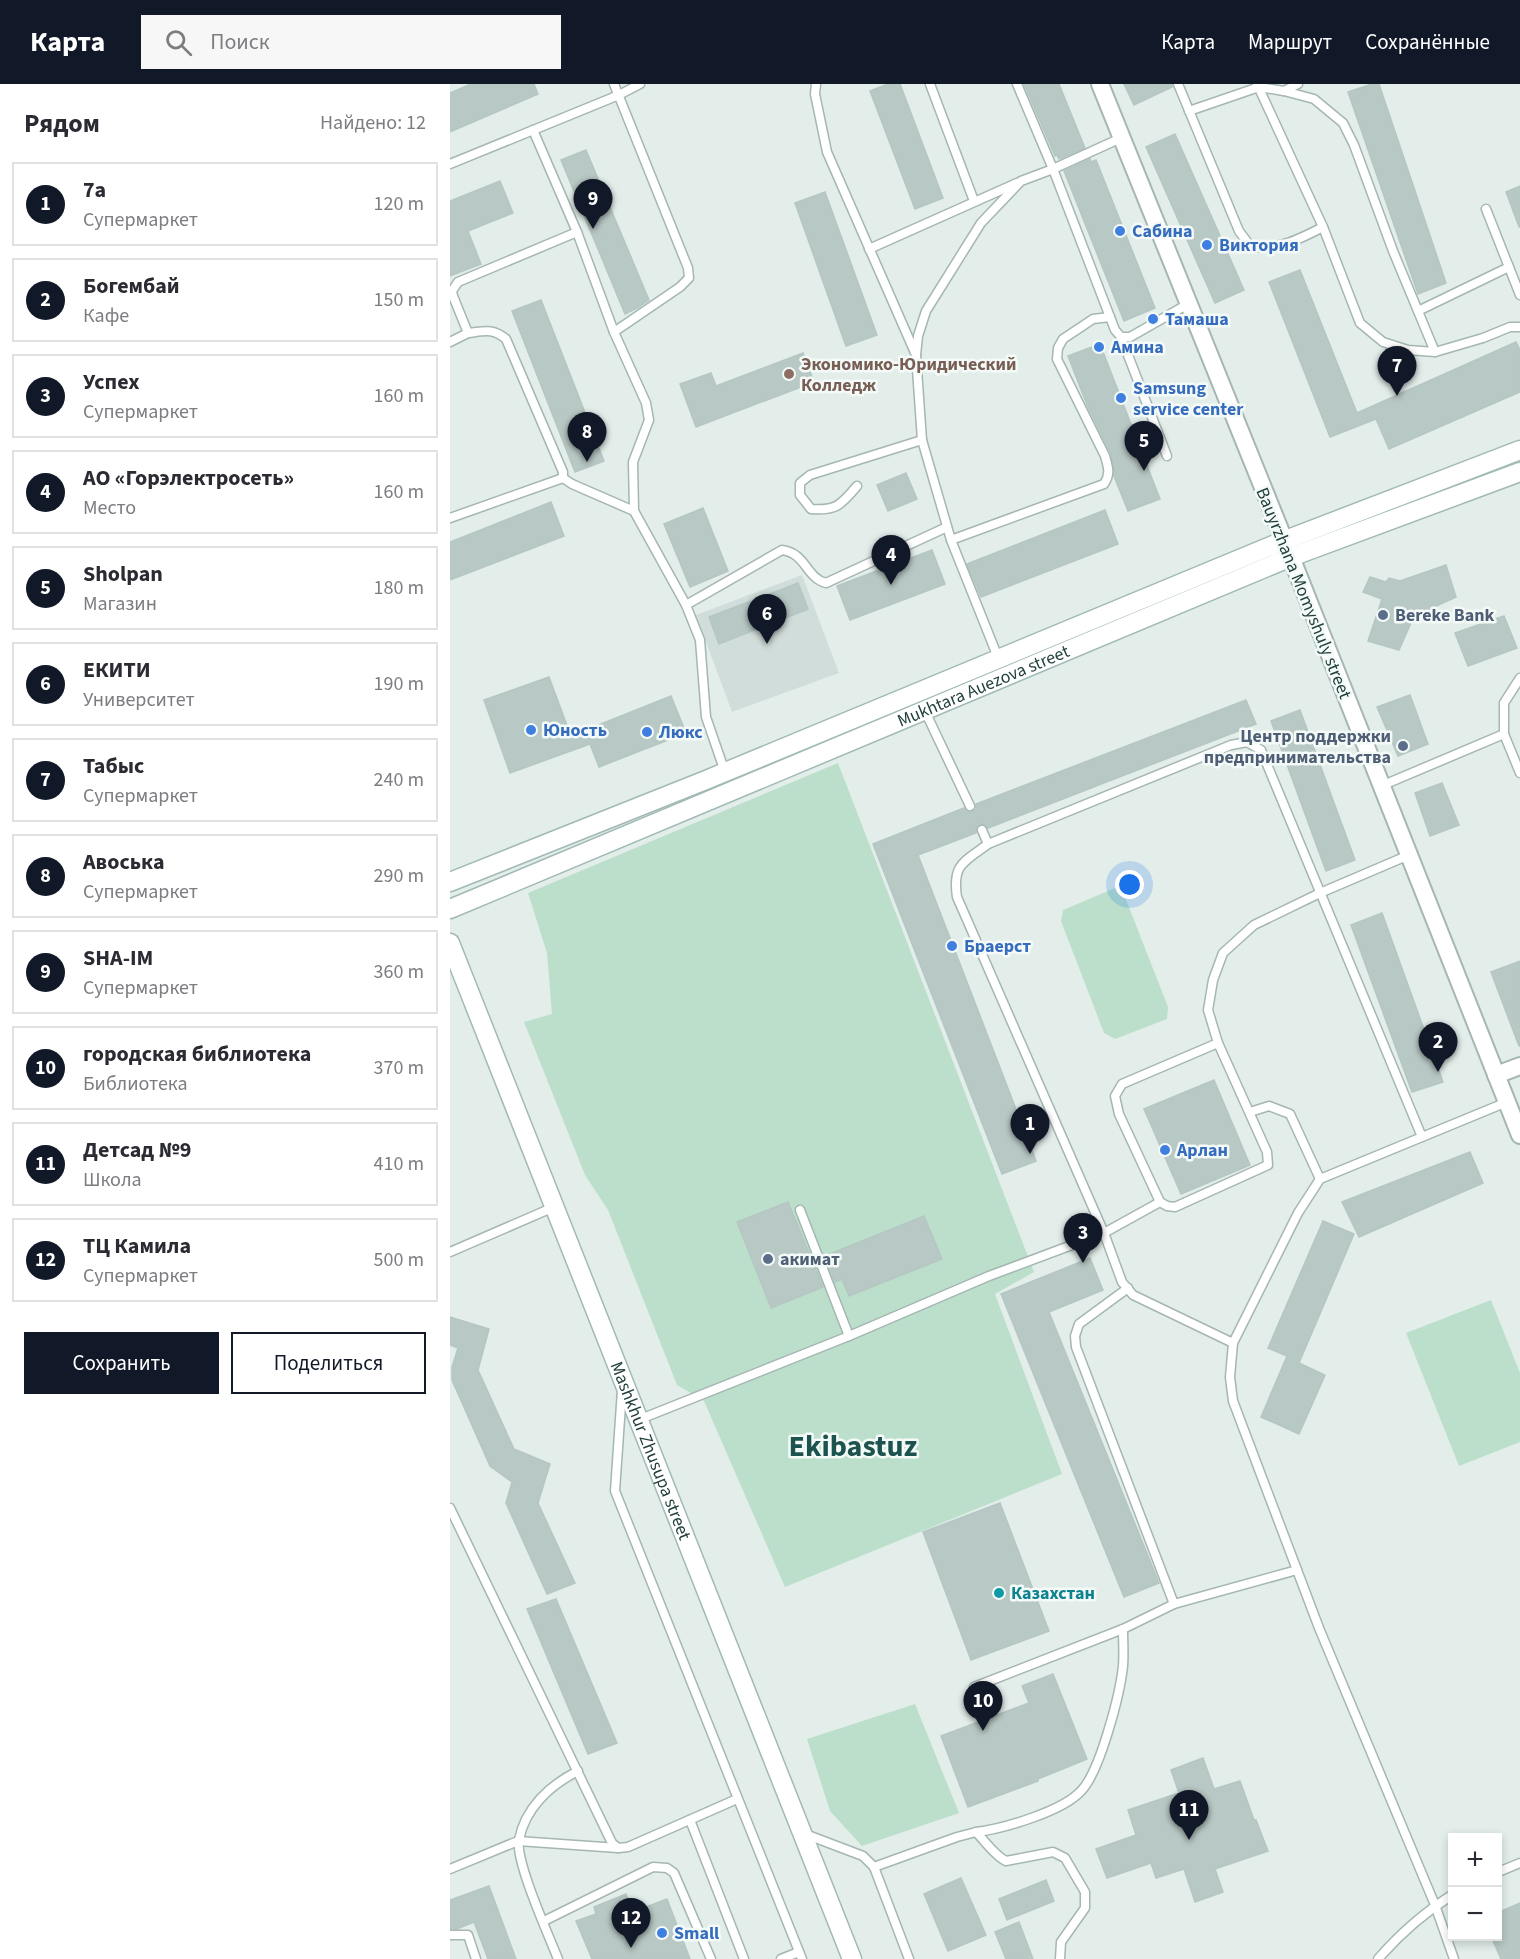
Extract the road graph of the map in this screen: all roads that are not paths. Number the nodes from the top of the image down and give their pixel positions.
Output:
1 (614, 84) edge
2 (640, 84) edge
3 (816, 84) edge
4 (930, 84) edge
5 (1017, 84) edge
6 (1100, 84) edge
7 (1178, 84) edge
8 (1298, 84) edge
9 (1258, 86) edge
10 (1284, 91) junction
11 (619, 94) junction
12 (1189, 111) junction
13 (534, 130) junction
14 (1121, 138) junction
15 (450, 164) edge
16 (1053, 169) junction
17 (1022, 181) junction
18 (975, 201) junction
19 (1486, 209) dead end
20 (1323, 227) junction
21 (577, 232) junction
22 (869, 249) junction
23 (1509, 267) junction
24 (1520, 295) edge
25 (1188, 304) junction
26 (1418, 311) junction
27 (1110, 317) junction
28 (1520, 327) edge
29 (614, 332) junction
30 (468, 333) junction
31 (1121, 337) junction
32 (450, 342) edge
33 (1435, 352) junction
34 (916, 355) junction
35 (922, 440) junction
36 (1520, 450) edge
37 (1167, 456) dead end
38 (1520, 472) edge
39 (563, 478) junction
40 (857, 486) dead end
41 (634, 511) junction
42 (450, 518) edge
43 (947, 527) junction
44 (951, 540) junction
45 (1283, 541) junction
46 (1291, 557) junction
47 (686, 605) junction
48 (998, 659) junction
49 (1005, 677) junction
50 (1520, 678) edge
51 (915, 693) junction
52 (925, 710) junction
53 (1504, 734) junction
54 (725, 772) junction
55 (1520, 773) edge
56 (1381, 786) junction
57 (970, 806) dead end
58 (982, 830) dead end
59 (988, 843) junction
60 (1409, 855) junction
61 (450, 882) edge
62 (1320, 893) junction
63 (450, 909) edge
64 (450, 943) edge
65 (1218, 1043) junction
66 (1520, 1066) edge
67 (1496, 1075) junction
68 (1507, 1102) junction
69 (1250, 1112) junction
70 (1520, 1135) edge
71 (1422, 1137) junction
72 (1320, 1179) junction
73 (1160, 1202) junction
74 (554, 1207) junction
75 (800, 1210) dead end
76 (1104, 1233) junction
77 (450, 1252) edge
78 (1128, 1288) junction
79 (849, 1336) junction
80 (1233, 1343) junction
81 (622, 1380) junction
82 (638, 1420) junction
83 (450, 1508) edge
84 (1297, 1570) junction
85 (1174, 1604) junction
86 (1123, 1629) junction
87 (974, 1687) dead end
88 (578, 1771) junction
89 (737, 1799) junction
90 (690, 1820) junction
91 (976, 1832) junction
92 (801, 1833) junction
93 (518, 1841) junction
94 (618, 1848) junction
95 (1520, 1863) edge
96 (874, 1867) junction
97 (450, 1869) edge
98 (1502, 1870) edge
99 (1448, 1897) edge
100 (1435, 1905) junction
101 (544, 1922) junction
102 (450, 1935) edge
103 (800, 1956) edge
104 (476, 1959) edge
105 (558, 1959) edge
106 (711, 1959) edge
107 (744, 1959) edge
108 (781, 1959) edge
109 (852, 1959) edge
110 (909, 1959) edge
111 (1060, 1959) edge
112 (1378, 1959) edge
113 (1454, 1959) edge

1 - 11 lane
2 - 11 lane
3 - 22 lane
4 - 18 lane
5 - 16 lane
6 - 14 street, Bauyrzhana Momyshuly street
7 - 12 lane
8 - 10 lane
9 - 10 lane
9 - 12 lane
9 - 20 lane
10 - 26 lane
11 - 13 lane
11 - 29 lane
12 - 20 lane
13 - 15 lane
13 - 21 lane
14 - 16 lane
14 - 25 street, Bauyrzhana Momyshuly street
16 - 17 lane
16 - 27 lane
17 - 18 lane
17 - 34 lane
18 - 22 lane
19 - 23 lane
20 - 33 lane
21 - 29 lane
21 - 30 lane
22 - 34 lane
23 - 24 lane
23 - 26 lane
25 - 31 lane
25 - 45 street, Bauyrzhana Momyshuly street
26 - 33 lane
27 - 31 lane
27 - 44 lane
28 - 33 lane
29 - 41 lane
30 - 32 lane
30 - 39 lane
31 - 37 lane
34 - 35 lane
35 - 40 lane
35 - 43 lane
36 - 45 street, Mukhtara Auezova street
38 - 46 street, Mukhtara Auezova street
39 - 41 lane
39 - 42 lane
41 - 47 lane
43 - 44 lane
43 - 47 lane
44 - 48 lane
45 - 46 street, Bauyrzhana Momyshuly street
45 - 48 street, Mukhtara Auezova street
46 - 49 street, Mukhtara Auezova street
46 - 56 street, Bauyrzhana Momyshuly street
47 - 54 lane
48 - 49 lane
48 - 51 street, Mukhtara Auezova street
49 - 52 street, Mukhtara Auezova street
50 - 53 lane
51 - 52 lane
51 - 54 street, Mukhtara Auezova street
52 - 57 lane
52 - 63 street, Mukhtara Auezova street
53 - 55 lane
53 - 56 lane
54 - 61 street, Mukhtara Auezova street
56 - 60 street, Bauyrzhana Momyshuly street
58 - 59 lane
59 - 62 lane
59 - 76 lane
60 - 62 lane
60 - 67 street, Bauyrzhana Momyshuly street
62 - 65 lane
62 - 71 lane
64 - 74 street, Mashkhur Zhusupa street
65 - 69 lane
65 - 73 lane
66 - 67 street
67 - 68 street, Bauyrzhana Momyshuly street
68 - 70 street, Bauyrzhana Momyshuly street
68 - 71 lane
69 - 72 lane
69 - 73 lane
71 - 72 lane
72 - 80 lane
73 - 76 lane
74 - 77 lane
74 - 81 street, Mashkhur Zhusupa street
75 - 79 lane
76 - 78 lane
76 - 79 lane
78 - 80 lane
78 - 85 lane
79 - 82 lane
80 - 84 lane
81 - 82 street, Mashkhur Zhusupa street
81 - 89 lane
82 - 92 street, Mashkhur Zhusupa street
83 - 88 lane
84 - 85 lane
84 - 100 lane
85 - 86 lane
86 - 87 lane
86 - 91 lane
88 - 93 lane
88 - 94 lane
89 - 90 lane
89 - 103 lane
90 - 94 lane
90 - 107 lane
91 - 96 lane
91 - 111 lane
92 - 96 lane
92 - 109 street, Mashkhur Zhusupa street
93 - 94 lane
93 - 97 lane
93 - 101 lane
95 - 98 lane
96 - 110 lane
99 - 100 lane
100 - 112 lane
100 - 113 lane
101 - 105 lane
101 - 106 lane
102 - 104 lane
103 - 108 lane

